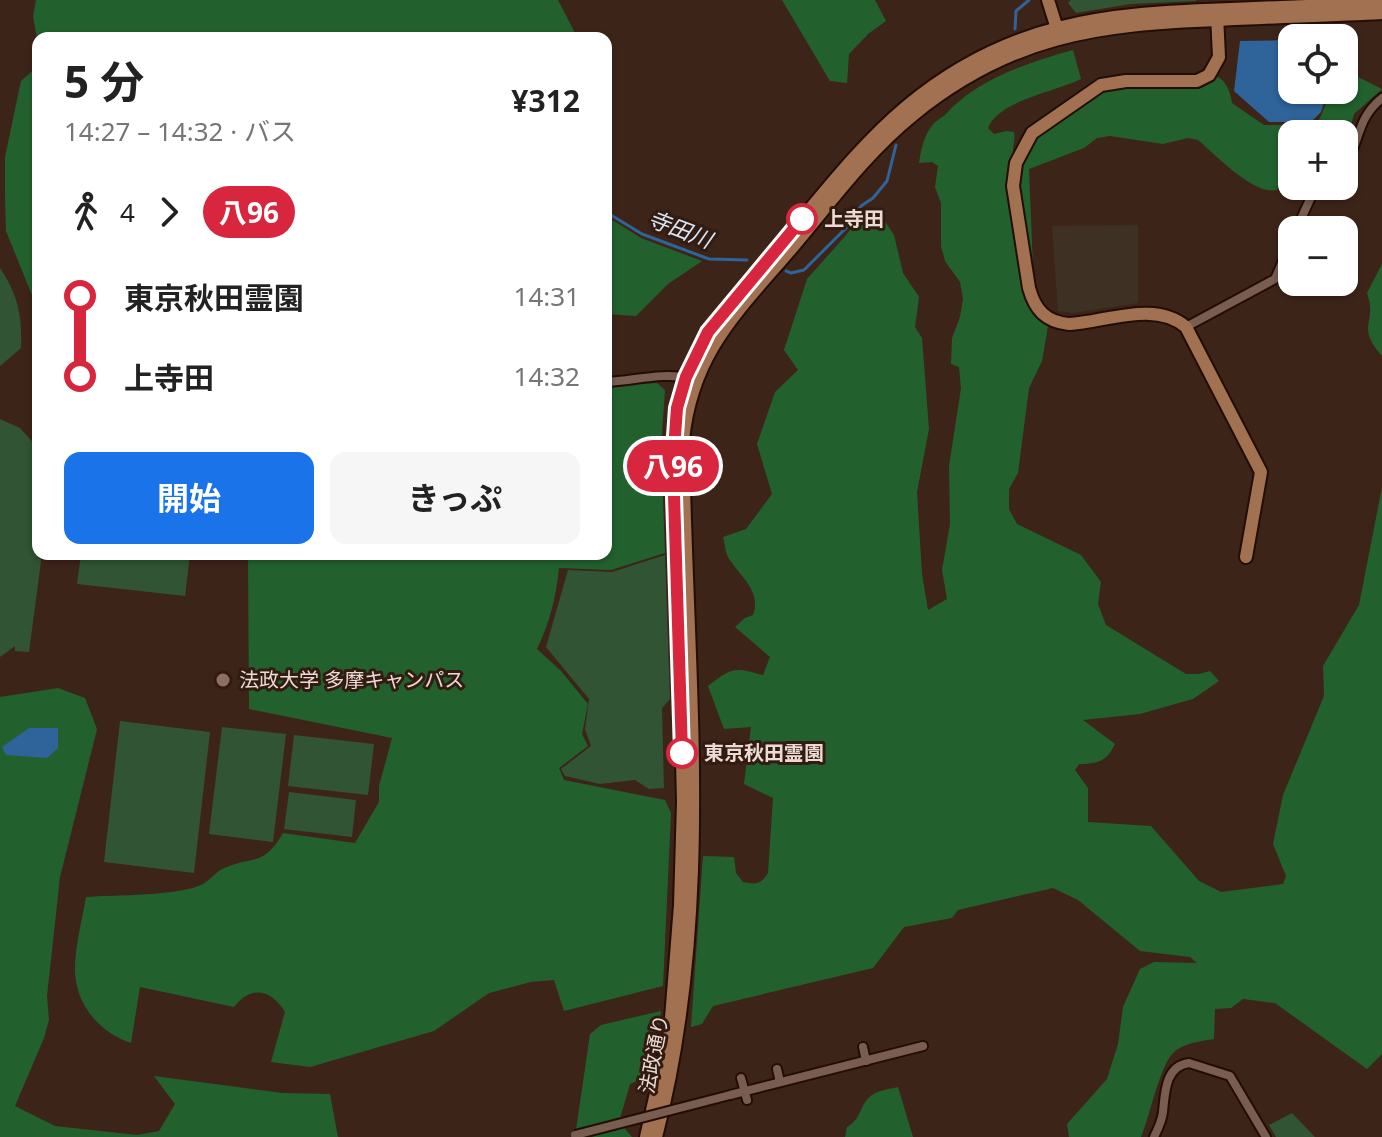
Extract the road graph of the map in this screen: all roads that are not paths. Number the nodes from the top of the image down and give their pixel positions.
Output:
1 (1064, 1) edge
2 (1382, 3) edge
3 (1050, 5) edge
4 (1363, 6) edge
5 (1382, 13) edge
6 (1217, 14) junction
7 (1059, 32) junction
8 (1382, 98) edge
9 (1358, 132) edge
10 (1278, 272) edge
11 (1186, 327) junction
12 (691, 378) junction
13 (612, 382) edge
14 (1246, 557) dead end
15 (681, 977) junction
16 (923, 1046) dead end
17 (863, 1047) dead end
18 (866, 1061) junction
19 (777, 1069) dead end
20 (741, 1078) dead end
21 (780, 1082) junction
22 (746, 1096) junction
23 (572, 1136) edge
24 (646, 1137) edge
25 (656, 1137) edge
26 (1154, 1137) edge
27 (1266, 1137) edge

1 - 3 street
2 - 4 street
3 - 7 street
4 - 5 street
4 - 6 street
6 - 7 street
6 - 11 street
7 - 12 street
8 - 9 street
10 - 11 street
11 - 14 street
12 - 13 street
12 - 15 street
15 - 24 street, 法政通り
15 - 25 street, 法政通り
16 - 18 street
17 - 18 street
18 - 21 street
19 - 21 street
20 - 22 street
21 - 22 street
22 - 23 street, bridge
26 - 27 street

